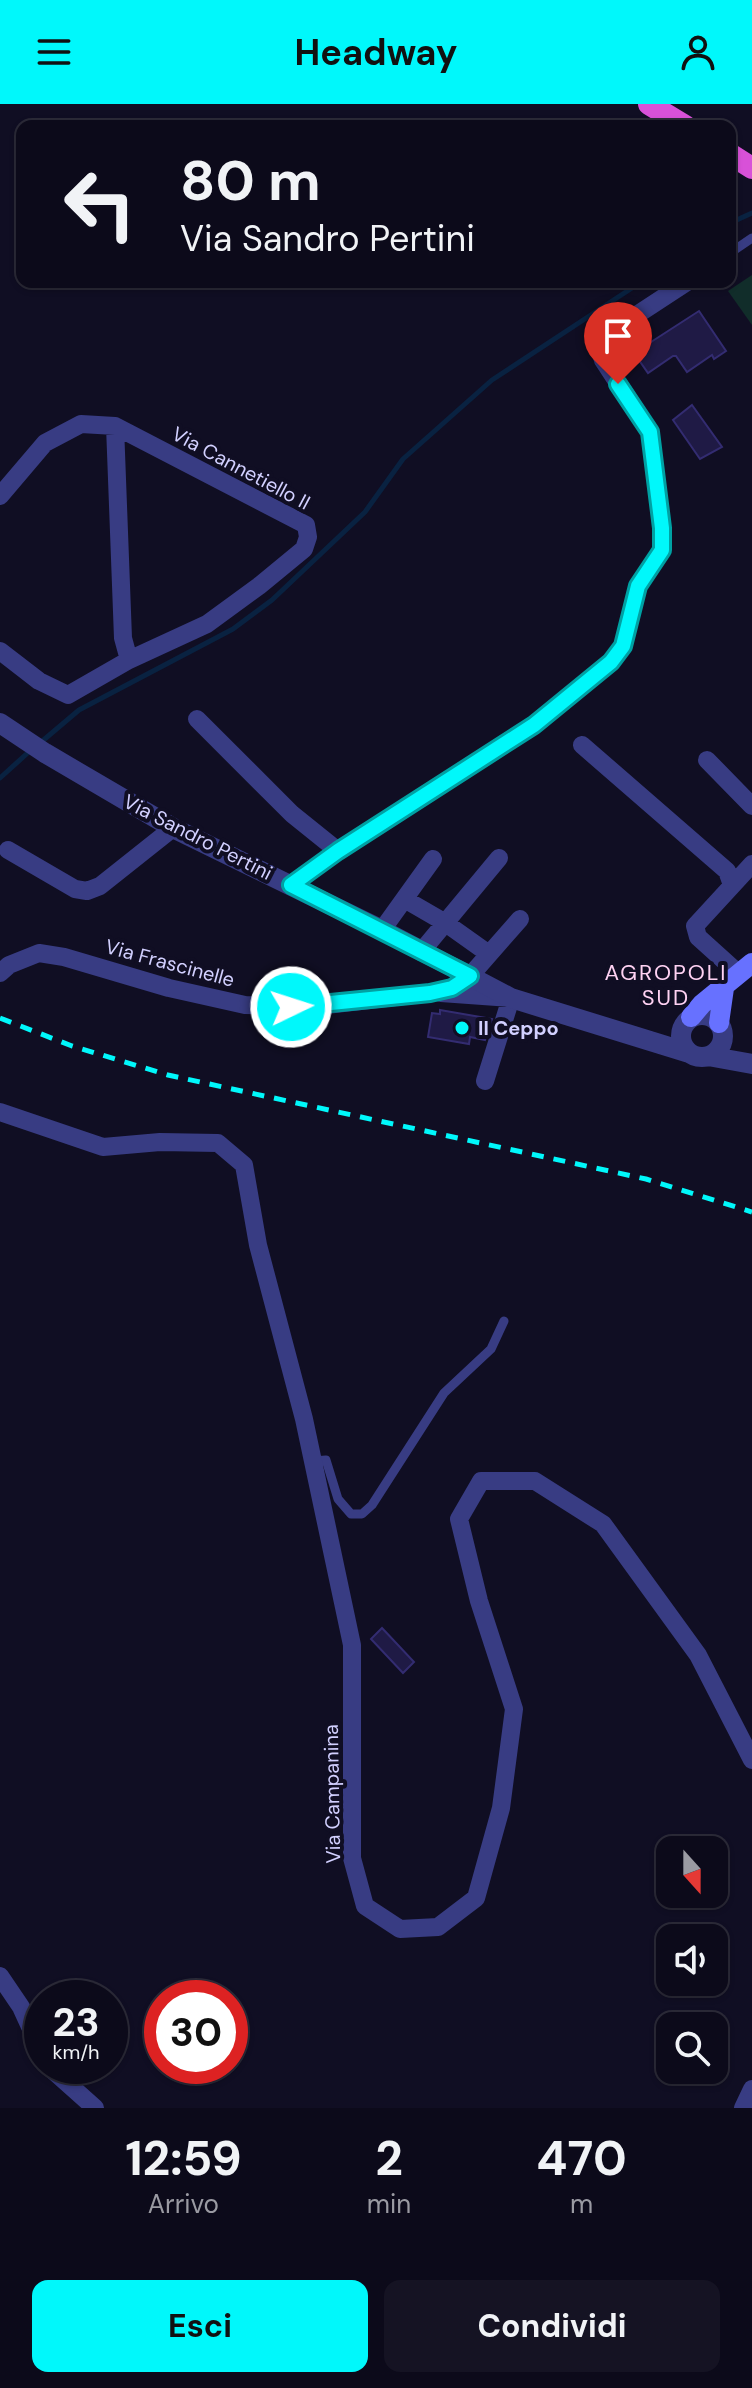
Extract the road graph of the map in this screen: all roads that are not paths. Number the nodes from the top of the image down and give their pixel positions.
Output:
1 (649, 104) edge
2 (675, 120) edge
3 (678, 288) edge
4 (115, 426) junction
5 (0, 496) edge
6 (0, 651) edge
7 (129, 660) junction
8 (197, 719) dead end
9 (0, 723) edge
10 (582, 745) dead end
11 (707, 760) dead end
12 (752, 806) edge
13 (173, 828) junction
14 (8, 850) dead end
15 (338, 851) junction
16 (499, 858) dead end
17 (433, 859) dead end
18 (752, 864) edge
19 (291, 885) junction
20 (732, 885) junction
21 (406, 900) junction
22 (520, 919) dead end
23 (444, 922) junction
24 (382, 930) junction
25 (489, 954) junction
26 (428, 956) junction
27 (0, 973) edge
28 (464, 973) junction
29 (738, 975) edge
30 (433, 990) junction
31 (511, 998) junction
32 (688, 1020) junction
33 (721, 1028) junction
34 (640, 1037) junction
35 (752, 1054) edge
36 (698, 1055) junction
37 (752, 1064) edge
38 (485, 1081) dead end
39 (0, 1112) edge
40 (504, 1321) dead end
41 (313, 1461) junction
42 (752, 1760) edge
43 (0, 1976) edge
44 (24, 2014) edge
45 (68, 2084) edge
46 (752, 2089) edge
47 (95, 2108) edge
48 (743, 2108) edge

1 - 2 highway
3 - 15 street
4 - 5 street, Via Cannetiello II
4 - 7 street
4 - 7 street, Via Cannetiello II
6 - 7 street, Via Cannetiello II
8 - 15 street
9 - 13 street, Via Sandro Pertini
10 - 20 street
11 - 12 street
13 - 14 street
13 - 19 street, Via Sandro Pertini
15 - 19 street
16 - 23 street
17 - 21 street
18 - 20 street
19 - 24 street, Via Sandro Pertini
20 - 29 street
21 - 23 street
21 - 24 street
22 - 25 street, Via Frascinelle
23 - 25 street
23 - 26 street
24 - 26 street, Via Sandro Pertini
25 - 28 street, Via Frascinelle
26 - 28 street, Via Sandro Pertini
26 - 30 street
27 - 30 street, Via Frascinelle
28 - 30 street, Via Frascinelle
28 - 31 street, Via Sandro Pertini
29 - 32 main road
29 - 33 main road
30 - 31 street, Via Frascinelle
31 - 34 street, Via Sandro Pertini
31 - 38 street
32 - 33 street
32 - 34 street
32 - 36 street
33 - 35 street
33 - 36 street
34 - 36 street, Via Sandro Pertini
36 - 37 street, Via Sandro Pertini
39 - 41 street, Via Campanina
40 - 41 lane
41 - 42 street, Via Campanina
43 - 44 street
45 - 47 street
46 - 48 street

